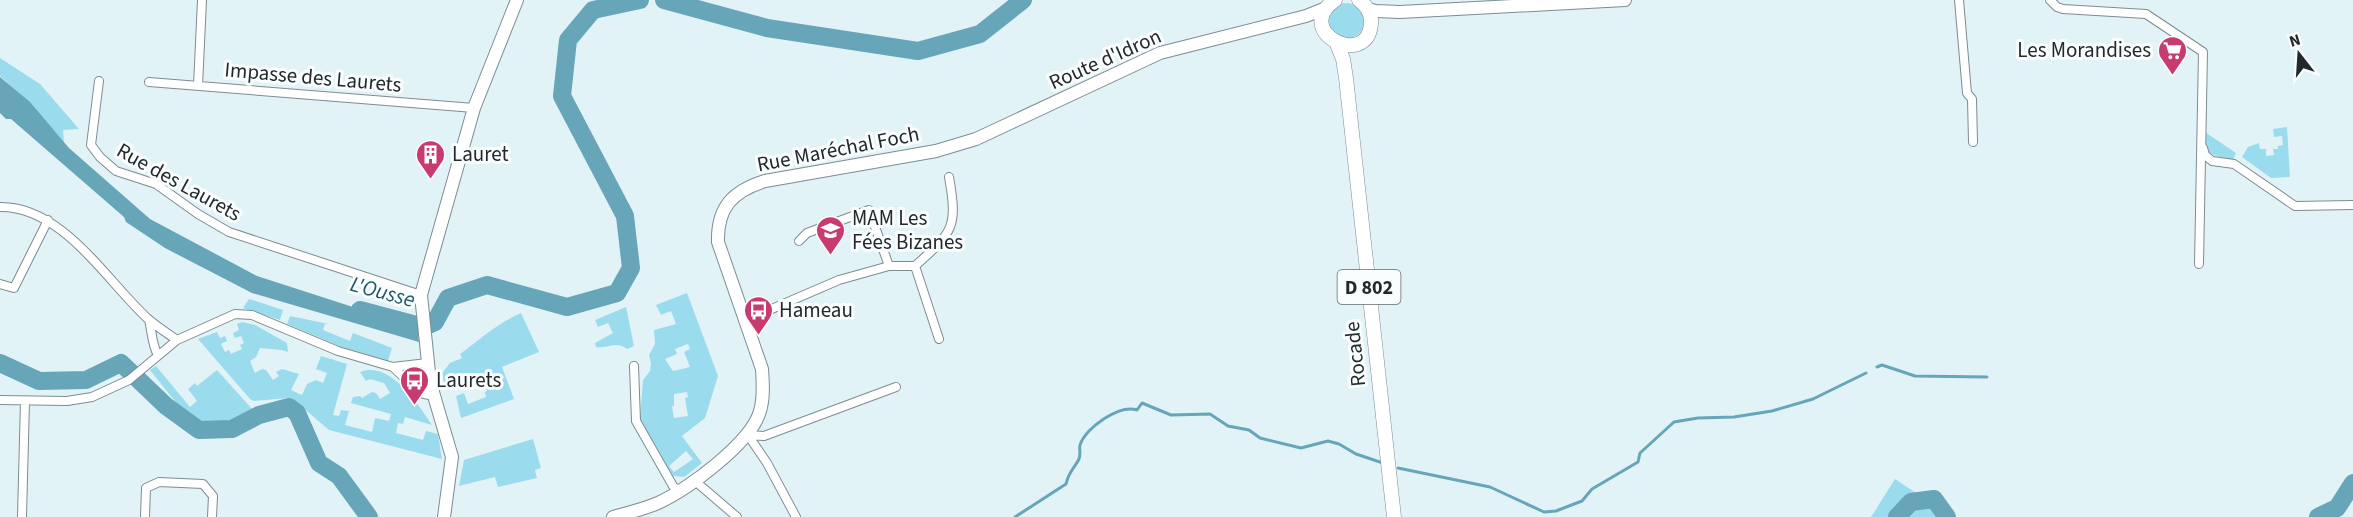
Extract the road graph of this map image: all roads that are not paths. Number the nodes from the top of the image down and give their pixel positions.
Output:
1 (202, 0) edge
2 (517, 0) edge
3 (1625, 0) edge
4 (1959, 0) edge
5 (2050, 0) edge
6 (1361, 2) edge
7 (1331, 4) edge
8 (1397, 12) junction
9 (1294, 18) junction
10 (1370, 29) junction
11 (1325, 31) junction
12 (1337, 44) junction
13 (1353, 45) junction
14 (1346, 78) junction
15 (99, 81) dead end
16 (149, 82) dead end
17 (198, 86) junction
18 (474, 108) junction
19 (1973, 142) dead end
20 (2202, 145) junction
21 (936, 150) joint
22 (949, 177) dead end
23 (2353, 205) edge
24 (0, 207) edge
25 (48, 220) junction
26 (799, 241) dead end
27 (2199, 264) dead end
28 (889, 266) junction
29 (915, 266) junction
30 (0, 284) edge
31 (421, 295) junction
32 (148, 319) junction
33 (744, 321) junction
34 (939, 339) dead end
35 (177, 340) junction
36 (158, 355) junction
37 (427, 363) junction
38 (634, 366) dead end
39 (393, 367) junction
40 (896, 387) dead end
41 (434, 396) junction
42 (0, 400) edge
43 (25, 401) junction
44 (748, 435) junction
45 (695, 481) junction
46 (679, 491) junction
47 (1392, 495) junction
48 (22, 517) edge
49 (145, 517) edge
50 (212, 517) edge
51 (444, 517) edge
52 (613, 517) edge
53 (737, 517) edge
54 (796, 517) edge
55 (1394, 517) edge
56 (1399, 517) edge

1 - 17 street
2 - 18 street
3 - 8 street
4 - 19 street
5 - 20 street
6 - 8 street
6 - 10 main road
7 - 9 street, Route d'Idron
7 - 11 main road
8 - 10 street
9 - 11 street
9 - 21 street, Route d'Idron
10 - 13 main road
11 - 12 main road
12 - 13 main road
12 - 14 main road, D 802
13 - 14 main road, D 802
14 - 47 main road, Rocade / D 802
15 - 31 street, Rue des Laurets
16 - 17 street, Impasse des Laurets
17 - 18 street, Impasse des Laurets
18 - 31 street
20 - 23 street
20 - 27 street
21 - 33 street, Rue Maréchal Foch
22 - 29 street
24 - 25 street
25 - 30 street
25 - 32 street
26 - 28 street
28 - 29 street
28 - 33 street
29 - 34 street
31 - 37 street
32 - 35 street
32 - 36 street
33 - 44 street, Rue Maréchal Foch
35 - 36 street
35 - 39 street
36 - 43 street
37 - 39 street
37 - 41 street
38 - 46 street
39 - 41 street
40 - 44 street
41 - 51 street
42 - 43 street
43 - 48 street
44 - 45 street, Rue Maréchal Foch
44 - 54 street
45 - 46 street, Rue Maréchal Foch
45 - 53 street
46 - 52 street, Rue Maréchal Foch
47 - 55 main road, Rocade / D 802
47 - 56 street
49 - 50 street

